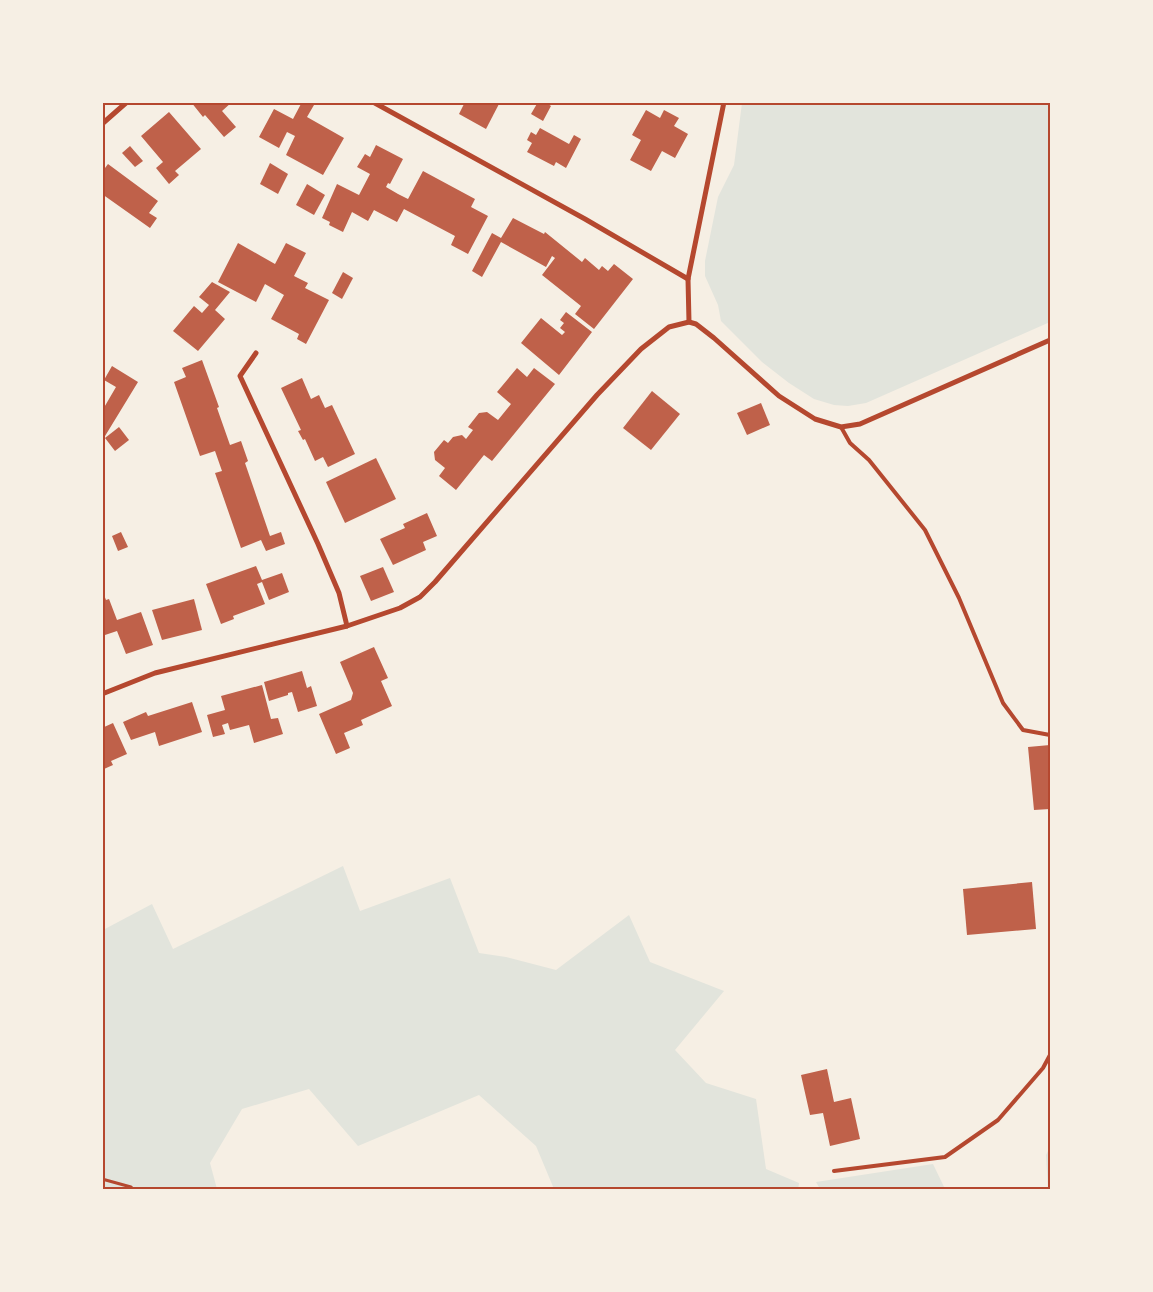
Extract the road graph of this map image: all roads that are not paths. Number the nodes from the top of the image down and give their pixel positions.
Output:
1 (127, 102) edge
2 (372, 102) edge
3 (724, 102) edge
4 (102, 124) edge
5 (688, 279) junction
6 (690, 322) junction
7 (1050, 340) edge
8 (256, 353) dead end
9 (841, 427) junction
10 (347, 626) junction
11 (102, 694) edge
12 (1050, 735) edge
13 (1050, 1055) edge
14 (834, 1171) dead end

1 - 4 street
2 - 5 street
3 - 5 street
5 - 6 street
6 - 9 street
6 - 10 street
7 - 9 street
8 - 10 street
9 - 12 lane
10 - 11 street
13 - 14 lane

